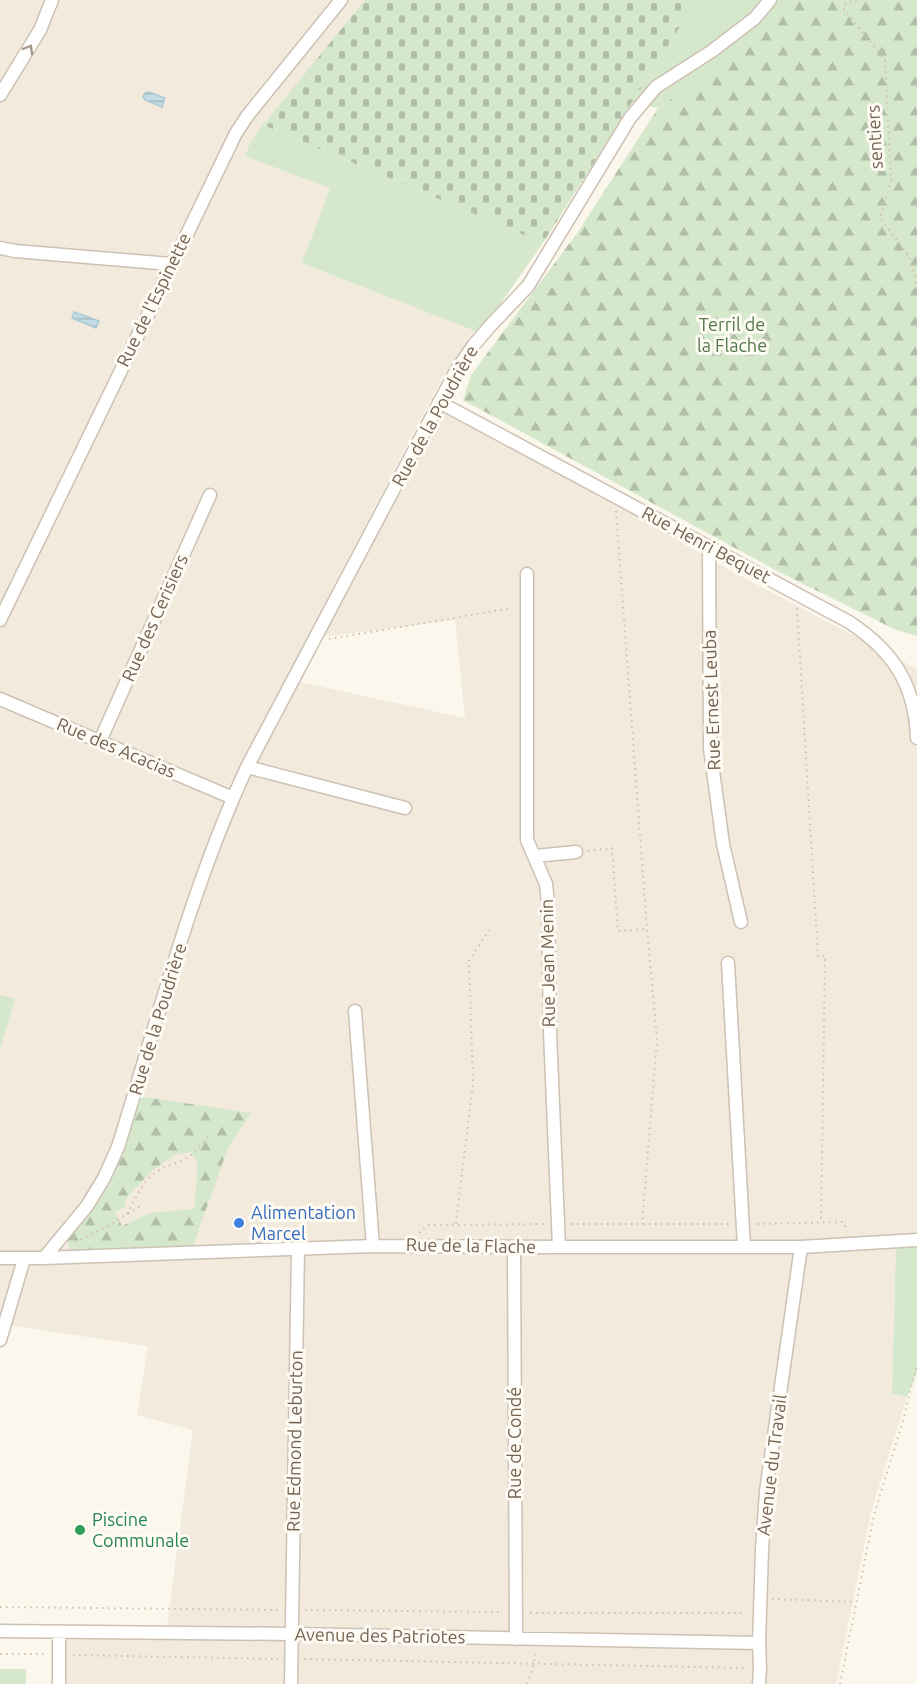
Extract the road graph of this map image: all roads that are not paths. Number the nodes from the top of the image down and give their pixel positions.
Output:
1 (52, 0) edge
2 (341, 0) edge
3 (770, 0) edge
4 (0, 94) edge
5 (0, 248) edge
6 (171, 264) junction
7 (439, 402) junction
8 (210, 495) dead end
9 (709, 548) junction
10 (527, 574) dead end
11 (0, 620) edge
12 (0, 699) edge
13 (917, 738) edge
14 (100, 741) junction
15 (247, 767) junction
16 (233, 798) junction
17 (405, 808) dead end
18 (576, 852) road end
19 (535, 856) junction
20 (741, 922) dead end
21 (728, 963) dead end
22 (356, 1011) dead end
23 (917, 1240) edge
24 (374, 1245) junction
25 (514, 1247) junction
26 (559, 1247) junction
27 (744, 1247) junction
28 (801, 1247) junction
29 (298, 1248) junction
30 (0, 1258) edge
31 (44, 1258) junction
32 (24, 1259) junction
33 (0, 1340) edge
34 (0, 1631) edge
35 (59, 1632) junction
36 (292, 1634) junction
37 (516, 1639) junction
38 (759, 1643) junction
39 (59, 1684) edge
40 (291, 1684) edge
41 (759, 1684) edge

4 -> 1 street
2 - 6 street, Rue de l'Espinette
3 - 7 street, Rue de la Poudrière
5 - 6 street
6 - 11 street, Rue de l'Espinette
7 - 9 street, Rue Henri Bequet
7 - 15 street, Rue de la Poudrière
8 - 14 street, Rue des Cerisiers
9 - 13 street, Rue Henri Bequet
9 - 20 street, Rue Ernest Leuba
10 - 19 street, Rue Jean Menin
12 - 14 street, Rue des Acacias
14 - 16 street, Rue des Acacias
15 - 16 street, Rue de la Poudrière
15 - 17 street
16 - 31 street, Rue de la Poudrière
18 - 19 street
19 - 26 street, Rue Jean Menin
21 - 27 street
22 - 24 street
23 - 28 street, Rue de la Flache
24 - 25 street, Rue de la Flache
24 - 29 street, Rue de la Flache
25 - 26 street, Rue de la Flache
25 - 37 street, Rue de Condé
26 - 27 street, Rue de la Flache
27 - 28 street, Rue de la Flache
28 - 38 street, Avenue du Travail
29 - 31 street, Rue de la Flache
29 - 36 street, Rue Edmond Leburton
30 - 32 street, Rue de la Flache
31 - 32 street, Rue de la Flache
32 - 33 street
34 - 35 street, Avenue des Patriotes
35 - 36 street, Avenue des Patriotes
35 - 39 street
36 - 37 street, Avenue des Patriotes
36 - 40 street, Rue Edmond Leburton
37 - 38 street, Avenue des Patriotes
38 - 41 street, Avenue du Travail

